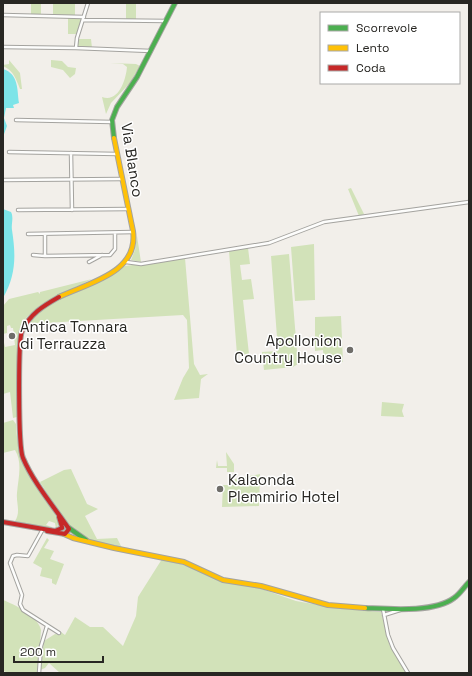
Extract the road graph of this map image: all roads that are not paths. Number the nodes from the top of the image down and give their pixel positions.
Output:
1 (88, 3) edge
2 (175, 3) edge
3 (3, 15) edge
4 (83, 18) junction
5 (166, 21) junction
6 (3, 47) edge
7 (76, 48) junction
8 (150, 51) junction
9 (16, 120) dead end
10 (112, 122) junction
11 (9, 152) dead end
12 (72, 153) junction
13 (117, 154) junction
14 (122, 179) junction
15 (3, 180) edge
16 (72, 180) junction
17 (469, 202) edge
18 (128, 209) junction
19 (18, 210) dead end
20 (72, 210) junction
21 (133, 232) junction
22 (116, 233) junction
23 (28, 234) dead end
24 (45, 234) junction
25 (102, 255) junction
26 (33, 256) dead end
27 (45, 256) junction
28 (89, 262) dead end
29 (126, 262) junction
30 (3, 522) edge
31 (65, 528) junction
32 (45, 530) junction
33 (64, 534) junction
34 (90, 542) junction
35 (469, 582) edge
36 (406, 608) junction
37 (383, 609) junction
38 (384, 614) junction
39 (47, 626) junction
40 (59, 633) dead end
41 (39, 673) edge
42 (408, 673) edge

1 - 4 street
2 - 5 street, Via Blanco
3 - 4 street
4 - 5 street
4 - 7 street
5 - 8 street, Via Blanco
6 - 7 street
7 - 8 street
8 - 10 street, Via Blanco
9 - 10 street
10 - 13 street, Via Blanco
11 - 12 street
12 - 13 street
12 - 16 street
13 - 14 street, Via Blanco
14 - 16 street
14 - 18 street, Via Blanco
15 - 16 street
16 - 20 street
17 - 29 street
18 - 20 street
18 - 21 street, Via Blanco
19 - 20 street
21 - 22 street
21 - 29 street, Via Blanco
22 - 24 street
22 - 25 street
23 - 24 street
24 - 27 street
25 - 27 street
25 - 28 street
26 - 27 street
29 - 31 street
30 - 32 street
31 - 32 street
31 - 33 street
31 - 33 street
31 - 34 street
32 - 33 street
32 - 39 street
33 - 34 street
34 - 37 street
35 - 36 street
36 - 37 street
36 - 38 street
37 - 38 street
38 - 42 street
39 - 40 street
39 - 41 street

